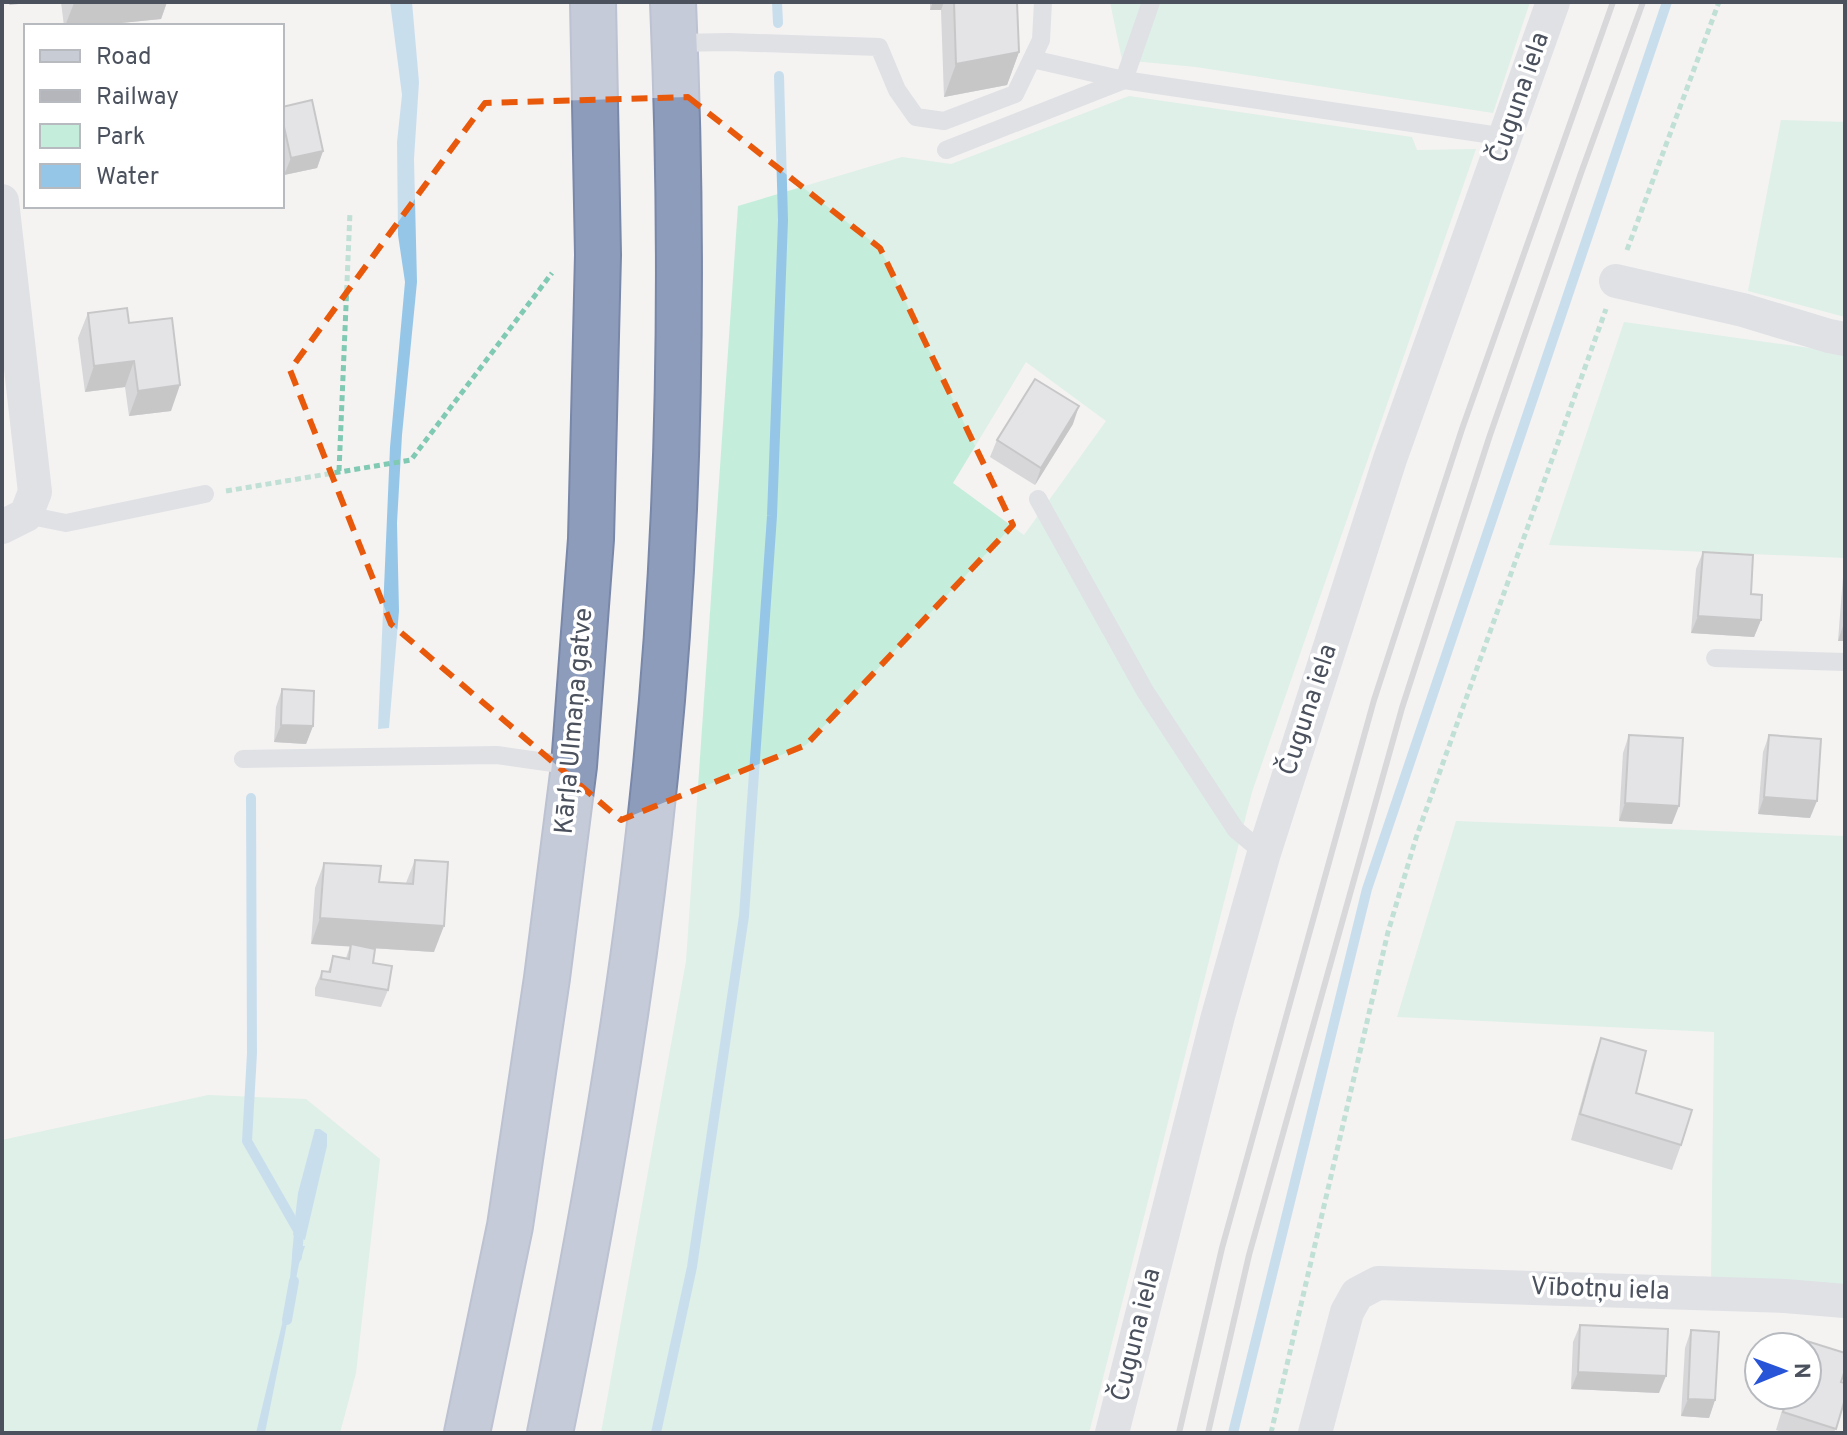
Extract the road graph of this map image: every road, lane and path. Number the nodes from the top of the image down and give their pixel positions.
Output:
1 (593, 2) edge
2 (1043, 2) edge
3 (1151, 2) edge
4 (1553, 2) edge
5 (1719, 2) edge
6 (674, 23) edge
7 (1032, 59) junction
8 (1124, 80) junction
9 (1506, 137) junction
10 (946, 150) dead end
11 (2, 201) edge
12 (350, 212) dead end
13 (552, 273) dead end
14 (1616, 281) junction
15 (1845, 339) edge
16 (339, 471) junction
17 (205, 494) joint
18 (1038, 499) dead end
19 (14, 521) edge
20 (1715, 658) dead end
21 (1845, 662) edge
22 (243, 759) dead end
23 (574, 766) junction
24 (1264, 853) junction
25 (1845, 1301) edge
26 (467, 1433) edge
27 (550, 1433) edge
28 (1112, 1433) edge
29 (1271, 1433) edge
30 (1315, 1433) edge

1 - 23 highway, Kārļa Ulmaņa gatve
2 - 7 lane
3 - 8 lane
4 - 9 street, Čuguna iela
5 - 14 path
6 - 7 lane
6 - 27 highway
7 - 8 lane
8 - 9 lane
8 - 10 lane
9 - 24 street, Čuguna iela
11 - 19 street
12 - 16 path
13 - 16 path
14 - 15 street
14 - 29 path
16 - 17 path
17 - 19 lane
18 - 24 lane
20 - 21 lane
22 - 23 lane
23 - 26 highway, Kārļa Ulmaņa gatve
24 - 28 street, Čuguna iela
25 - 30 street, Vībotņu iela

